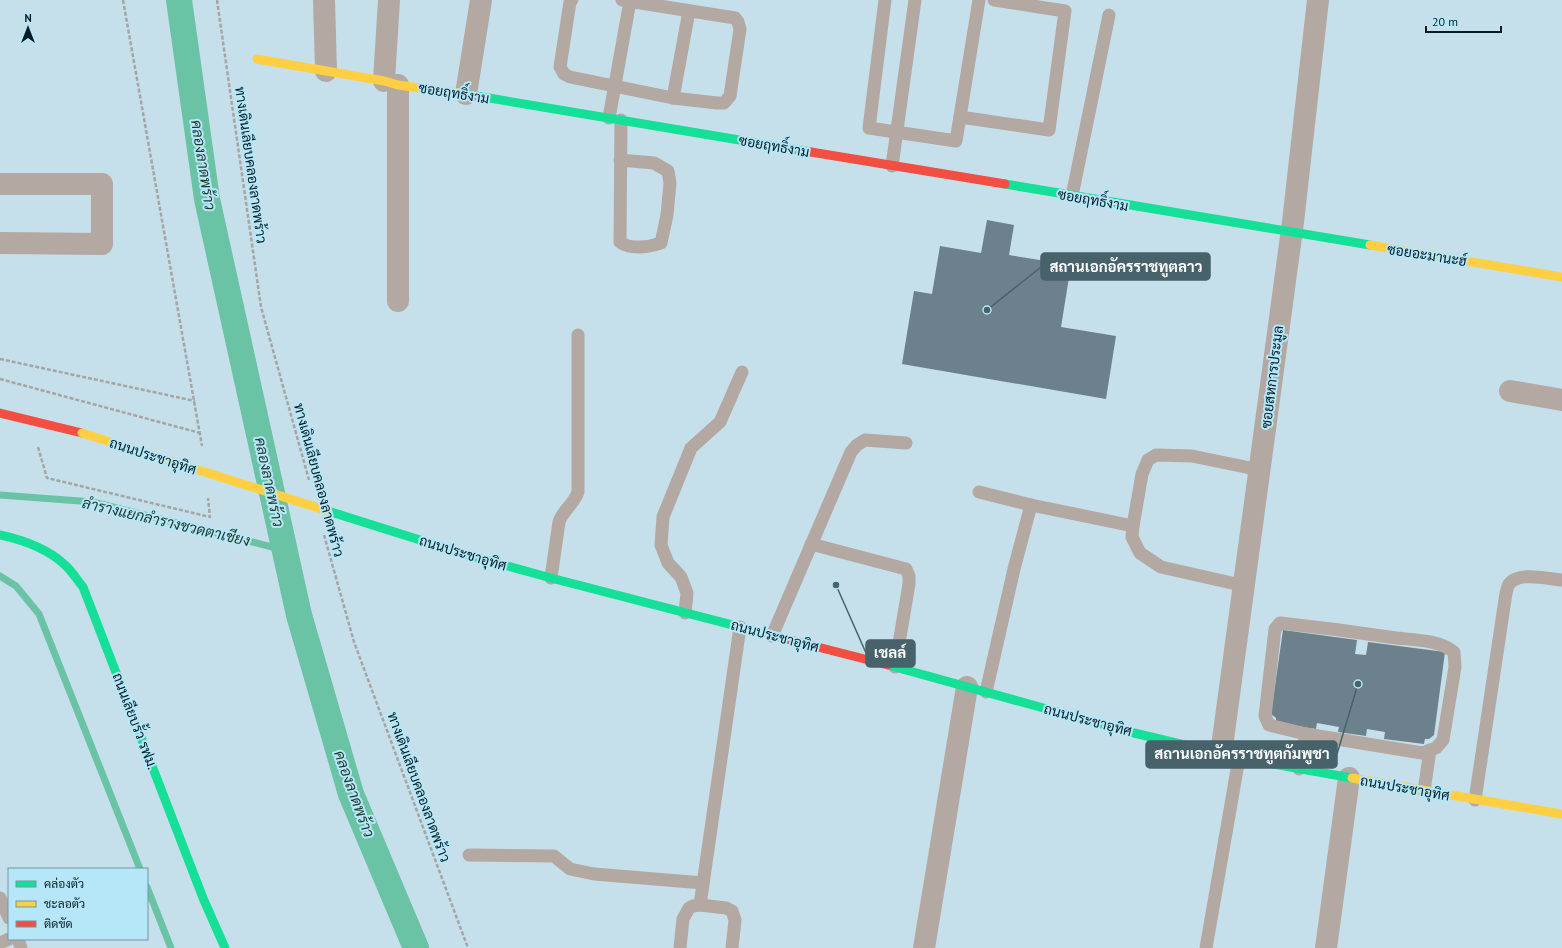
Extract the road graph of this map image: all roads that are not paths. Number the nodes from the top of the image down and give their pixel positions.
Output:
1 (324, 0) edge
2 (389, 0) edge
3 (481, 0) edge
4 (572, 0) edge
5 (885, 0) edge
6 (915, 0) edge
7 (979, 0) edge
8 (994, 0) edge
9 (1318, 0) edge
10 (626, 1) edge
11 (689, 11) junction
12 (1109, 16) dead end
13 (257, 59) dead end
14 (326, 71) junction
15 (391, 83) junction
16 (614, 86) junction
17 (466, 94) junction
18 (673, 98) junction
19 (960, 117) junction
20 (615, 119) junction
21 (897, 132) junction
22 (620, 160) junction
23 (892, 166) junction
24 (0, 184) edge
25 (1072, 196) junction
26 (1291, 233) junction
27 (0, 243) edge
28 (1562, 277) edge
29 (398, 300) dead end
30 (578, 335) dead end
31 (742, 372) dead end
32 (1510, 391) dead end
33 (1562, 400) edge
34 (0, 414) edge
35 (906, 443) dead end
36 (1260, 470) junction
37 (979, 492) dead end
38 (1031, 505) junction
39 (1132, 526) junction
40 (0, 535) edge
41 (811, 544) junction
42 (551, 578) junction
43 (1562, 580) edge
44 (1245, 586) junction
45 (684, 613) junction
46 (740, 627) junction
47 (772, 636) junction
48 (895, 667) junction
49 (976, 689) junction
50 (1306, 734) junction
51 (1430, 750) junction
52 (1230, 756) junction
53 (1299, 769) junction
54 (1350, 778) junction
55 (1424, 791) junction
56 (1475, 800) junction
57 (1562, 814) edge
58 (469, 855) dead end
59 (704, 883) junction
60 (0, 898) edge
61 (700, 905) junction
62 (8, 916) edge
63 (225, 948) edge
64 (680, 948) edge
65 (732, 948) edge
66 (924, 948) edge
67 (1206, 948) edge
68 (1326, 948) edge

1 - 14 street
2 - 15 street
3 - 17 street
4 - 16 lane
5 - 21 lane
6 - 21 lane
7 - 19 lane
8 - 19 lane
9 - 26 street, ซอยสหการประมูล
10 - 11 lane
10 - 16 lane
11 - 18 lane
11 - 18 lane
12 - 25 lane
13 - 14 street, ซอยฤทธิ์งาม
14 - 15 street, ซอยฤทธิ์งาม
15 - 17 street, ซอยฤทธิ์งาม
15 - 29 street
16 - 18 lane
16 - 20 lane
17 - 20 street, ซอยฤทธิ์งาม
19 - 21 lane
20 - 22 lane
20 - 23 street, ซอยฤทธิ์งาม
21 - 23 lane
22 - 22 lane
23 - 25 street, ซอยฤทธิ์งาม
24 - 27 street
25 - 26 street, ซอยฤทธิ์งาม
26 - 28 street, ซอยอะมานะฮ์
26 - 36 street, ซอยสหการประมูล
30 - 42 lane
31 - 45 lane
32 - 33 street
34 - 42 street, ถนนประชาอุทิศ, bridge
35 - 41 lane
36 - 39 lane
36 - 44 street, ซอยสหการประมูล
37 - 38 lane
38 - 39 lane
38 - 49 lane
39 - 44 lane
40 - 63 street, ถนนเลียบรั้ว รฟม.
41 - 47 lane
41 - 48 lane
42 - 45 street, ถนนประชาอุทิศ
43 - 56 lane
44 - 52 street, ซอยสหการประมูล
45 - 46 street, ถนนประชาอุทิศ
46 - 47 street, ถนนประชาอุทิศ
46 - 59 lane
47 - 48 street, ถนนประชาอุทิศ
48 - 49 street, ถนนประชาอุทิศ
49 - 52 street, ถนนประชาอุทิศ
49 - 66 street
50 - 51 lane
50 - 51 lane
50 - 53 lane
51 - 55 lane
52 - 53 street, ถนนประชาอุทิศ
52 - 67 lane
53 - 54 street, ถนนประชาอุทิศ
54 - 55 street, ถนนประชาอุทิศ
54 - 68 street
55 - 56 street, ถนนประชาอุทิศ
56 - 57 street, ถนนประชาอุทิศ
58 - 59 lane
59 - 61 lane
60 - 62 lane
61 - 64 lane
61 - 65 lane

